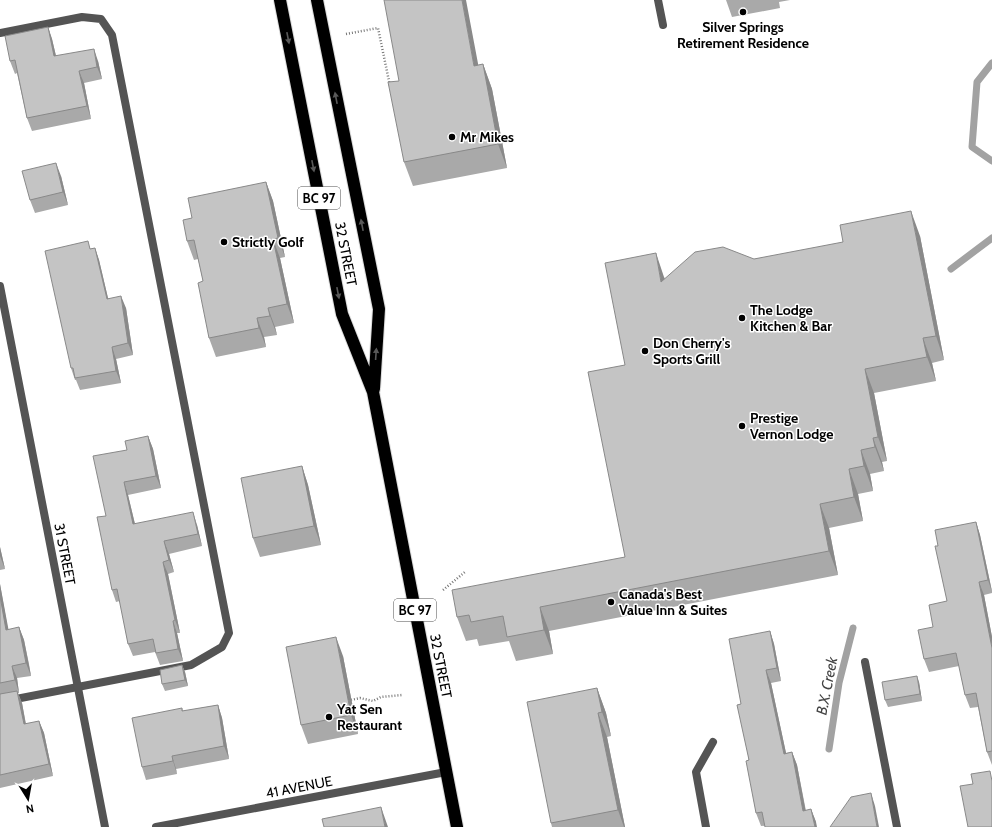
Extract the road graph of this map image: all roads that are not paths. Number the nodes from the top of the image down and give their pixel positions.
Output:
1 (280, 0) edge
2 (317, 0) edge
3 (658, 0) edge
4 (663, 25) dead end
5 (0, 33) edge
6 (0, 286) edge
7 (374, 392) junction
8 (865, 662) dead end
9 (78, 688) junction
10 (0, 702) edge
11 (713, 742) dead end
12 (446, 772) junction
13 (105, 827) edge
14 (156, 827) edge
15 (457, 827) edge
16 (706, 827) edge
17 (897, 827) edge

1 -> 7 highway, 32 STREET / BC 97
7 -> 2 highway, 32 STREET / BC 97
3 - 4 street
5 - 9 street
6 - 9 street, 31 STREET
7 - 12 highway, 32 STREET / BC 97
8 - 17 street
9 - 10 street
9 - 13 street, 31 STREET
11 - 16 street
12 - 14 street, 41 AVENUE
12 - 15 highway, 32 STREET / BC 97

